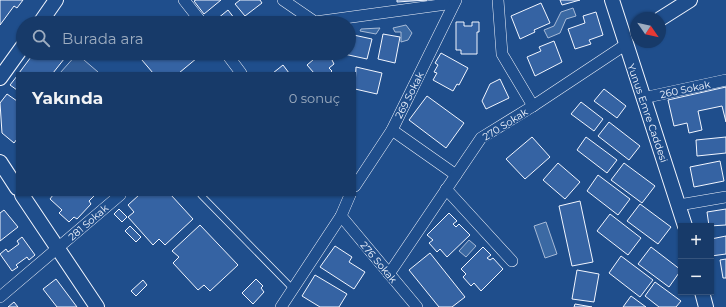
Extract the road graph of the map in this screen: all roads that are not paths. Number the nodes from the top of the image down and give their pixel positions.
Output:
1 (56, 0) edge
2 (184, 0) edge
3 (283, 0) edge
4 (498, 0) edge
5 (612, 0) edge
6 (690, 0) edge
7 (455, 1) edge
8 (666, 15) edge
9 (45, 16) edge
10 (197, 16) edge
11 (306, 16) edge
12 (355, 16) edge
13 (630, 39) edge
14 (630, 42) edge
15 (632, 48) edge
16 (16, 56) edge
17 (231, 60) edge
18 (240, 72) edge
19 (0, 78) edge
20 (726, 80) edge
21 (643, 98) junction
22 (534, 106) junction
23 (392, 130) junction
24 (0, 162) edge
25 (456, 175) junction
26 (356, 184) edge
27 (16, 186) edge
28 (446, 189) junction
29 (23, 196) edge
30 (119, 196) edge
31 (202, 196) edge
32 (350, 196) edge
33 (726, 197) edge
34 (680, 205) junction
35 (341, 216) junction
36 (684, 223) edge
37 (57, 250) junction
38 (512, 261) dead end
39 (389, 274) junction
40 (293, 289) junction
41 (703, 295) edge
42 (0, 297) edge
43 (97, 307) edge
44 (281, 307) edge
45 (417, 307) edge
46 (706, 307) edge

1 - 9 street
2 - 10 street
3 - 11 street
4 - 22 street
5 - 13 street, Yunus Emre Caddesi
6 - 8 street
7 - 12 street
7 - 23 street, 269 Sokak
14 - 22 street, 270 Sokak
15 - 21 street, Yunus Emre Caddesi
16 - 19 street
17 - 18 street
20 - 21 street, 260 Sokak
21 - 34 street, Yunus Emre Caddesi
22 - 25 street, 270 Sokak
23 - 25 street
23 - 26 street, 269 Sokak
24 - 27 street
25 - 28 street, 270 Sokak
28 - 38 street
28 - 39 street, 270 Sokak
29 - 37 street
30 - 37 street, 281 Sokak
31 - 40 lane
32 - 35 street
33 - 34 street
34 - 36 street, Yunus Emre Caddesi
35 - 39 street, 276 Sokak
35 - 40 street
37 - 42 street, 281 Sokak
37 - 43 street
39 - 45 street, 276 Sokak
40 - 44 street
41 - 46 street

